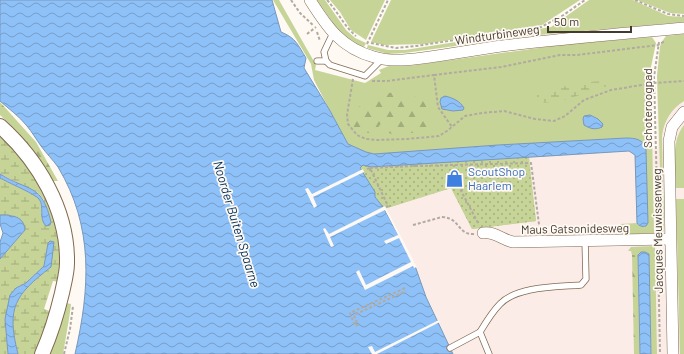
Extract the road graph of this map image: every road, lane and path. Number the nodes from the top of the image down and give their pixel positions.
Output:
1 (291, 0) edge
2 (310, 0) edge
3 (327, 0) edge
4 (388, 0) edge
5 (585, 0) edge
6 (635, 0) edge
7 (684, 16) edge
8 (315, 28) dead end
9 (684, 28) edge
10 (659, 30) junction
11 (333, 33) junction
12 (361, 40) dead end
13 (667, 40) dead end
14 (658, 46) junction
15 (382, 59) junction
16 (317, 61) dead end
17 (326, 61) junction
18 (354, 73) junction
19 (434, 75) junction
20 (364, 76) junction
21 (684, 81) edge
22 (654, 83) junction
23 (684, 112) edge
24 (0, 126) edge
25 (452, 127) junction
26 (458, 185) dead end
27 (386, 208) dead end
28 (413, 225) dead end
29 (483, 233) junction
30 (658, 239) junction
31 (670, 239) junction
32 (585, 240) junction
33 (542, 241) junction
34 (405, 288) dead end
35 (406, 291) dead end
36 (73, 302) dead end
37 (480, 332) junction
38 (450, 348) dead end
39 (42, 354) edge
40 (64, 354) edge
41 (490, 354) edge
42 (660, 354) edge
43 (673, 354) edge

1 - 8 path
2 - 11 street, Windturbineweg
3 - 12 path
4 - 5 path
6 - 7 path
9 - 10 street, Windturbineweg
10 - 14 path, Schoteroogpad
10 - 15 street, Windturbineweg
11 - 15 street, Windturbineweg
11 - 17 lane
13 - 14 path
14 - 19 path
14 - 22 path, Schoteroogpad
15 - 20 lane
16 - 17 lane
17 - 18 lane
18 - 20 lane
18 - 25 path
19 - 20 path
19 - 25 path
21 - 22 path
22 - 25 path
22 - 30 path, Schoteroogpad
23 - 31 street, Jacques Meuwissenweg
24 - 39 street
26 - 29 path
27 - 33 path
28 - 29 path
29 - 33 street, Maus Gatsonidesweg
30 - 31 street, Maus Gatsonidesweg
30 - 32 street, Maus Gatsonidesweg
30 - 42 path, Schoteroogpad
31 - 43 street, Jacques Meuwissenweg
32 - 33 street, Maus Gatsonidesweg
32 - 37 lane
34 - 35 path
36 - 40 path
37 - 38 lane
37 - 41 lane

